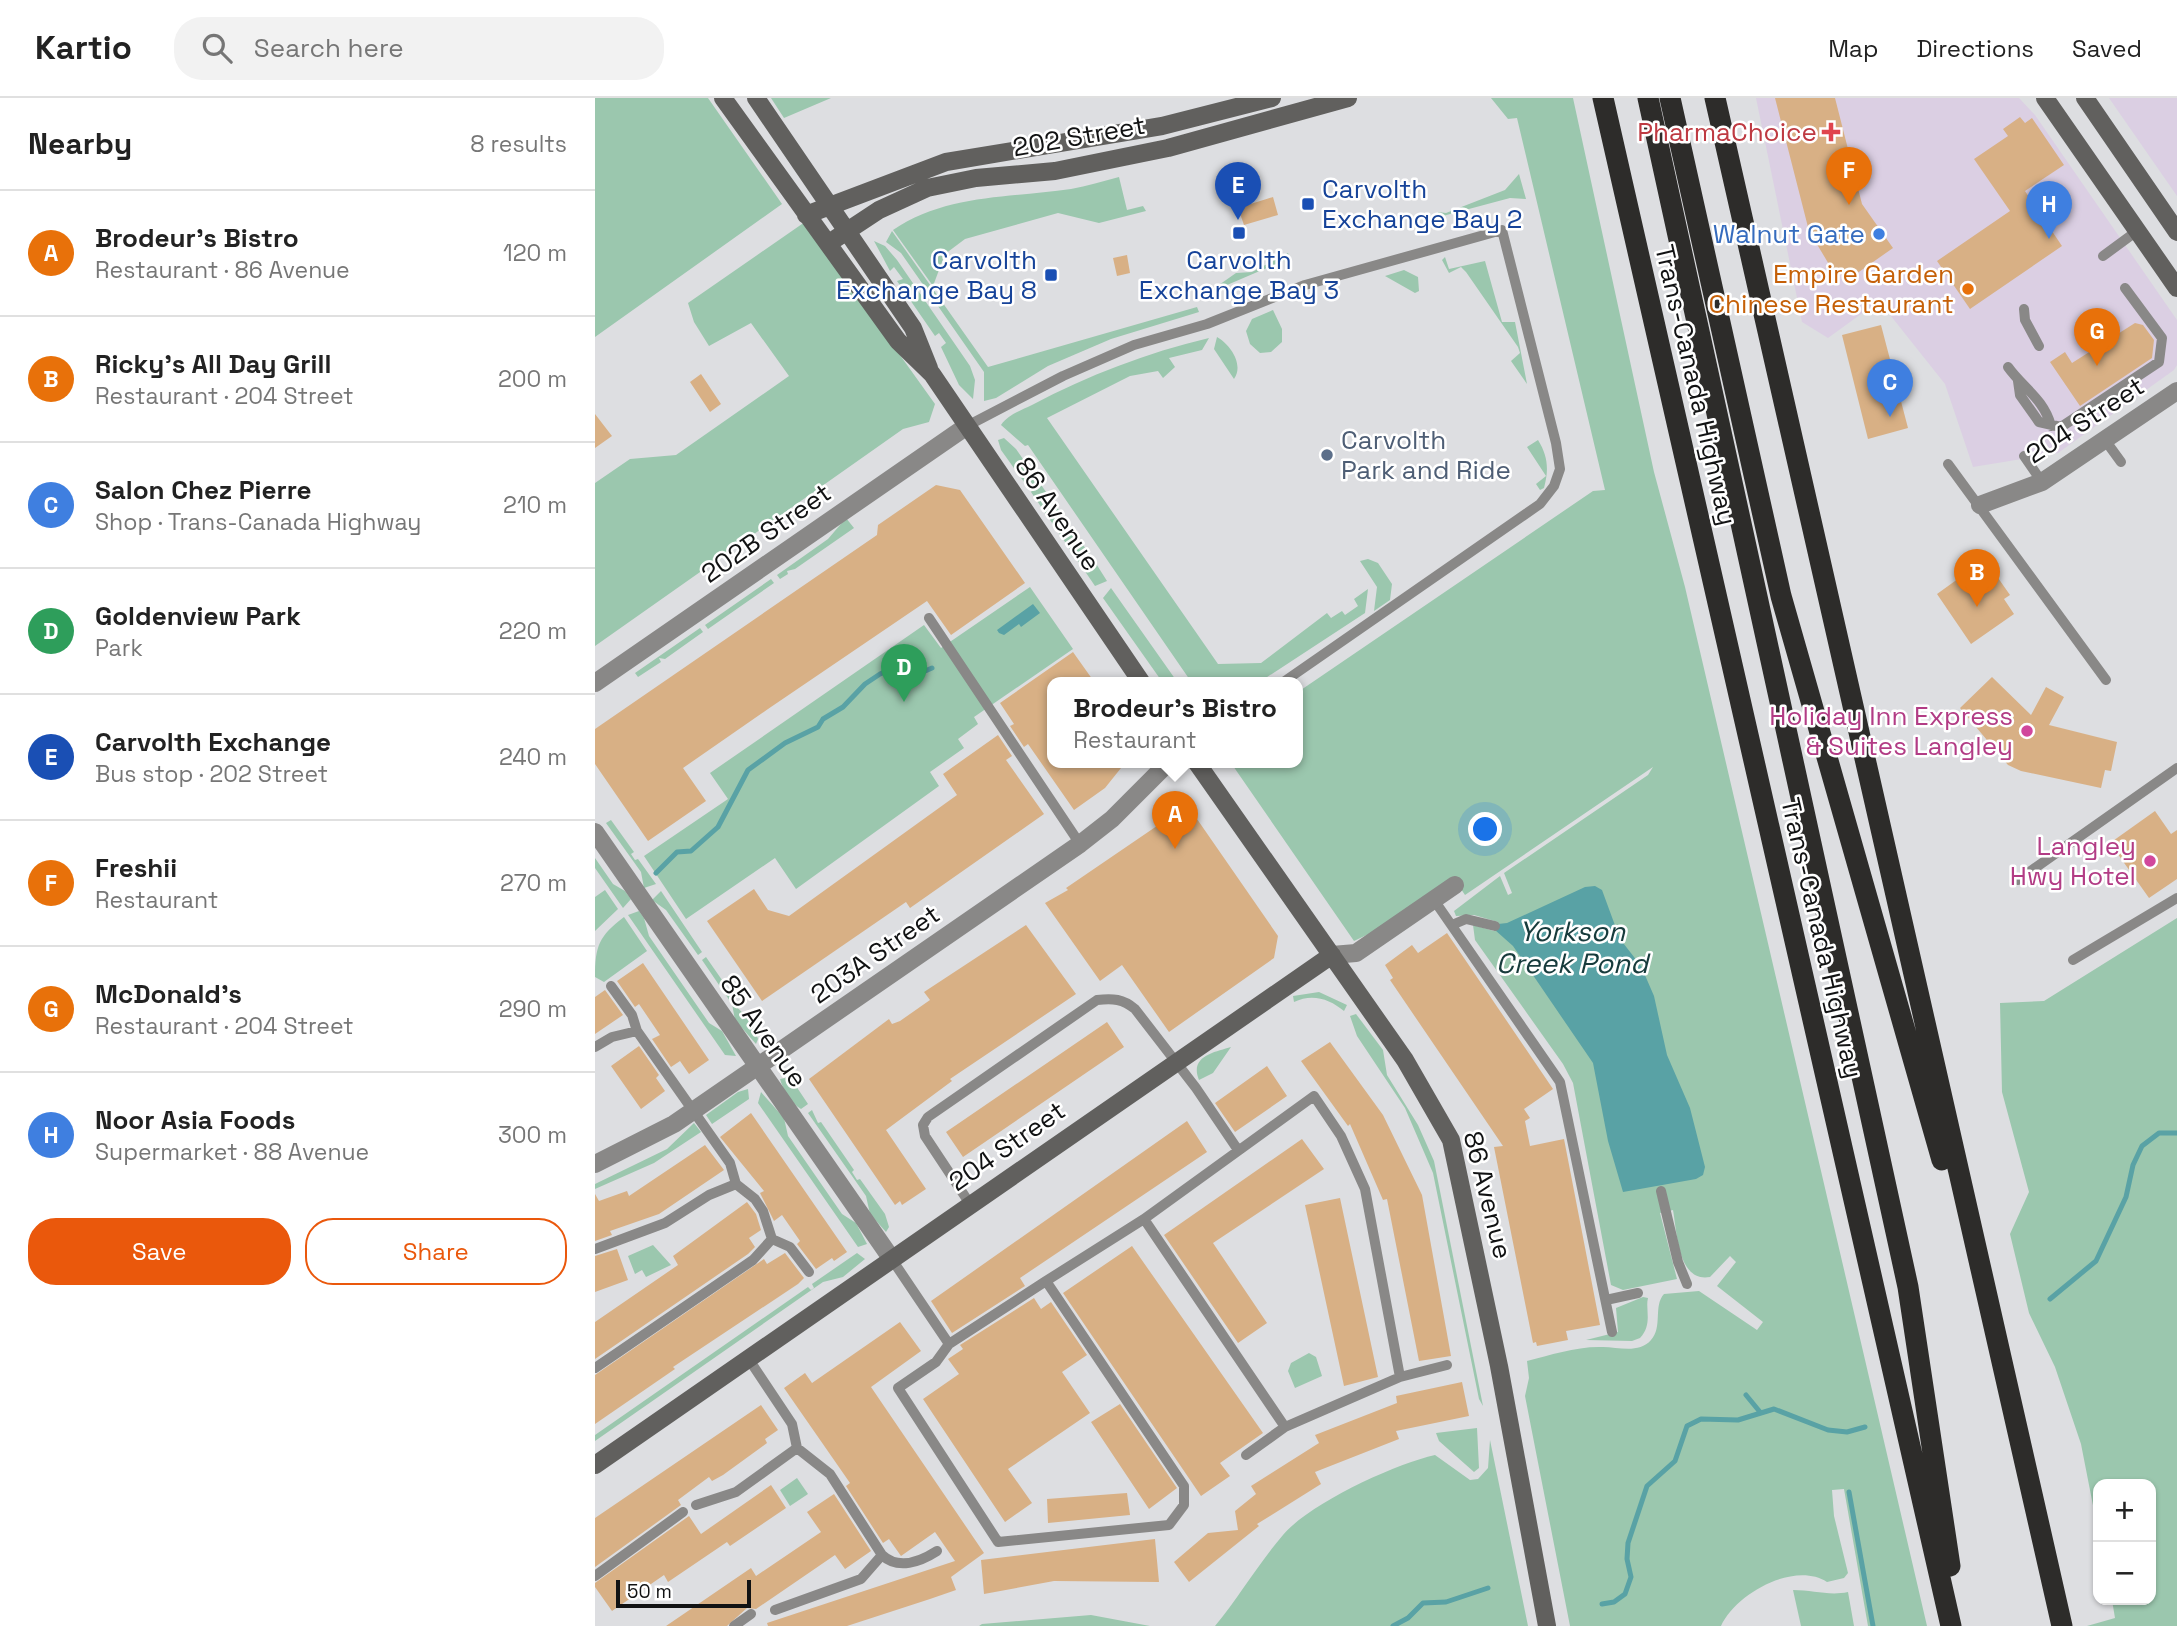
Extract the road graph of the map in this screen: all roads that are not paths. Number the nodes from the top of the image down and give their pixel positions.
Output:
1 (723, 98) edge
2 (756, 98) edge
3 (1272, 98) edge
4 (1347, 98) edge
5 (1603, 98) edge
6 (1648, 98) edge
7 (1669, 98) edge
8 (1715, 98) edge
9 (2045, 98) edge
10 (2085, 98) edge
11 (830, 204) junction
12 (806, 215) junction
13 (849, 230) junction
14 (2137, 231) junction
15 (2177, 232) edge
16 (829, 243) junction
17 (2102, 256) dead end
18 (2125, 288) dead end
19 (2177, 288) edge
20 (2024, 309) dead end
21 (2039, 346) dead end
22 (2008, 367) dead end
23 (932, 374) junction
24 (2177, 391) edge
25 (967, 426) junction
26 (2105, 440) junction
27 (2024, 456) dead end
28 (2121, 462) dead end
29 (1948, 464) dead end
30 (2042, 482) junction
31 (1980, 505) junction
32 (929, 618) dead end
33 (1138, 677) edge
34 (1291, 677) edge
35 (2106, 680) dead end
36 (595, 683) edge
37 (1163, 768) edge
38 (1201, 768) edge
39 (2177, 768) edge
40 (595, 832) edge
41 (1080, 844) junction
42 (2018, 880) dead end
43 (1455, 885) dead end
44 (2177, 898) edge
45 (1434, 900) junction
46 (1452, 925) junction
47 (1495, 926) dead end
48 (1332, 955) junction
49 (2074, 960) dead end
50 (611, 986) dead end
51 (637, 1031) junction
52 (595, 1047) edge
53 (1174, 1063) junction
54 (758, 1068) junction
55 (694, 1110) junction
56 (1238, 1150) junction
57 (595, 1164) edge
58 (736, 1184) junction
59 (1661, 1191) dead end
60 (970, 1204) junction
61 (1144, 1219) junction
62 (772, 1239) junction
63 (595, 1249) edge
64 (891, 1258) junction
65 (809, 1272) dead end
66 (1046, 1281) junction
67 (1687, 1284) dead end
68 (1638, 1293) dead end
69 (1606, 1300) junction
70 (1612, 1332) dead end
71 (949, 1344) junction
72 (748, 1358) junction
73 (2001, 1364) junction
74 (1447, 1365) dead end
75 (595, 1368) edge
76 (1400, 1377) junction
77 (1285, 1427) junction
78 (797, 1448) junction
79 (1246, 1455) dead end
80 (595, 1465) edge
81 (696, 1505) dead end
82 (683, 1512) dead end
83 (937, 1551) dead end
84 (882, 1555) junction
85 (595, 1576) edge
86 (775, 1610) dead end
87 (751, 1614) dead end
88 (734, 1626) edge
89 (1547, 1626) edge
90 (1951, 1626) edge
91 (1960, 1626) edge
92 (2062, 1626) edge

1 - 12 street, 86 Avenue
2 - 11 street, 86 Avenue
3 - 11 street, 202 Street
4 - 13 street, 202 Street
5 - 90 highway, Trans-Canada Highway
6 - 91 highway
7 - 73 highway
8 - 73 highway
9 - 14 street
10 - 15 street
11 - 12 street, 202 Street
11 - 13 street, 86 Avenue
12 - 16 street, 86 Avenue
13 - 16 street, 202 Street
13 - 23 street, 86 Avenue
14 - 17 lane
14 - 19 street
16 - 23 street, 86 Avenue
18 - 22 lane
20 - 21 lane
23 - 25 street, 86 Avenue
24 - 26 street, 204 Street
25 - 33 street, 86 Avenue
25 - 34 lane
25 - 36 street, 202B Street
26 - 28 lane
26 - 30 street, 204 Street
27 - 30 lane
29 - 31 lane
30 - 31 street, 204 Street
31 - 35 lane
32 - 41 lane
37 - 41 street, 203A Street
38 - 48 street, 86 Avenue
39 - 42 lane
40 - 54 street, 85 Avenue
41 - 54 street, 203A Street
43 - 45 street, 204 Street
44 - 49 lane
45 - 46 lane
45 - 48 street, 204 Street
46 - 47 lane
46 - 69 lane
48 - 53 street, 204 Street
48 - 89 street, 86 Avenue
50 - 51 lane
51 - 52 lane
51 - 55 lane
53 - 56 lane
53 - 60 street, 204 Street
53 - 60 lane
54 - 55 street, 203A Street
54 - 64 street, 85 Avenue
55 - 57 street, 203A Street
55 - 58 lane
56 - 61 lane
56 - 76 lane
58 - 62 lane
58 - 63 lane
59 - 67 lane
60 - 64 street, 204 Street
61 - 66 lane
61 - 77 lane
62 - 65 lane
62 - 75 lane
64 - 71 lane
64 - 72 street, 204 Street
66 - 71 lane
66 - 71 lane
68 - 69 lane
69 - 70 lane
72 - 78 lane
72 - 80 street, 204 Street
73 - 92 highway
74 - 76 lane
76 - 77 lane
77 - 79 lane
78 - 81 lane
78 - 84 lane
82 - 85 lane
83 - 84 lane
84 - 86 lane
87 - 88 lane

